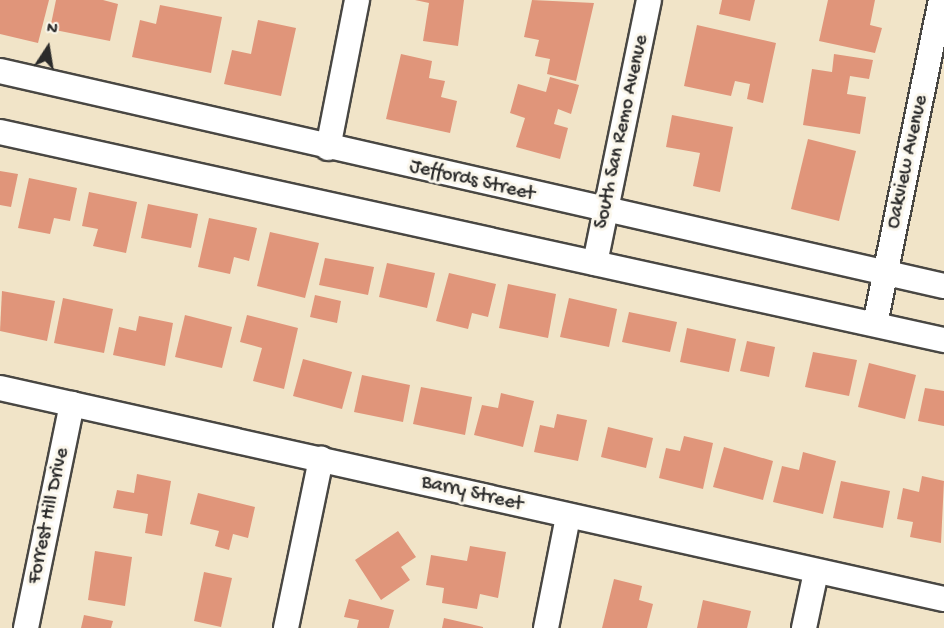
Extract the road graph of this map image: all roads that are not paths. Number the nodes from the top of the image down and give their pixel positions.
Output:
1 (357, 0) edge
2 (649, 0) edge
3 (941, 0) edge
4 (0, 71) edge
5 (0, 132) edge
6 (328, 148) junction
7 (605, 211) junction
8 (594, 263) junction
9 (885, 273) junction
10 (944, 286) edge
11 (875, 324) junction
12 (944, 340) edge
13 (0, 388) edge
14 (72, 404) junction
15 (321, 459) junction
16 (568, 517) junction
17 (816, 572) junction
18 (944, 599) edge
19 (26, 628) edge
20 (286, 628) edge
21 (546, 628) edge
22 (804, 628) edge

1 - 6 street
2 - 7 street, South San Remo Avenue
3 - 9 street, Oakview Avenue
4 - 6 street, Jeffords Street
5 - 8 street
6 - 7 street, Jeffords Street
7 - 8 street, South San Remo Avenue
7 - 9 street, Jeffords Street
8 - 11 street
9 - 10 street, Jeffords Street
9 - 11 street, Oakview Avenue
11 - 12 street
13 - 14 street, Barry Street
14 - 15 street, Barry Street
14 - 19 street, Forrest Hill Drive
15 - 16 street, Barry Street
15 - 20 street
16 - 17 street, Barry Street
16 - 21 street
17 - 18 street, Barry Street
17 - 22 street

